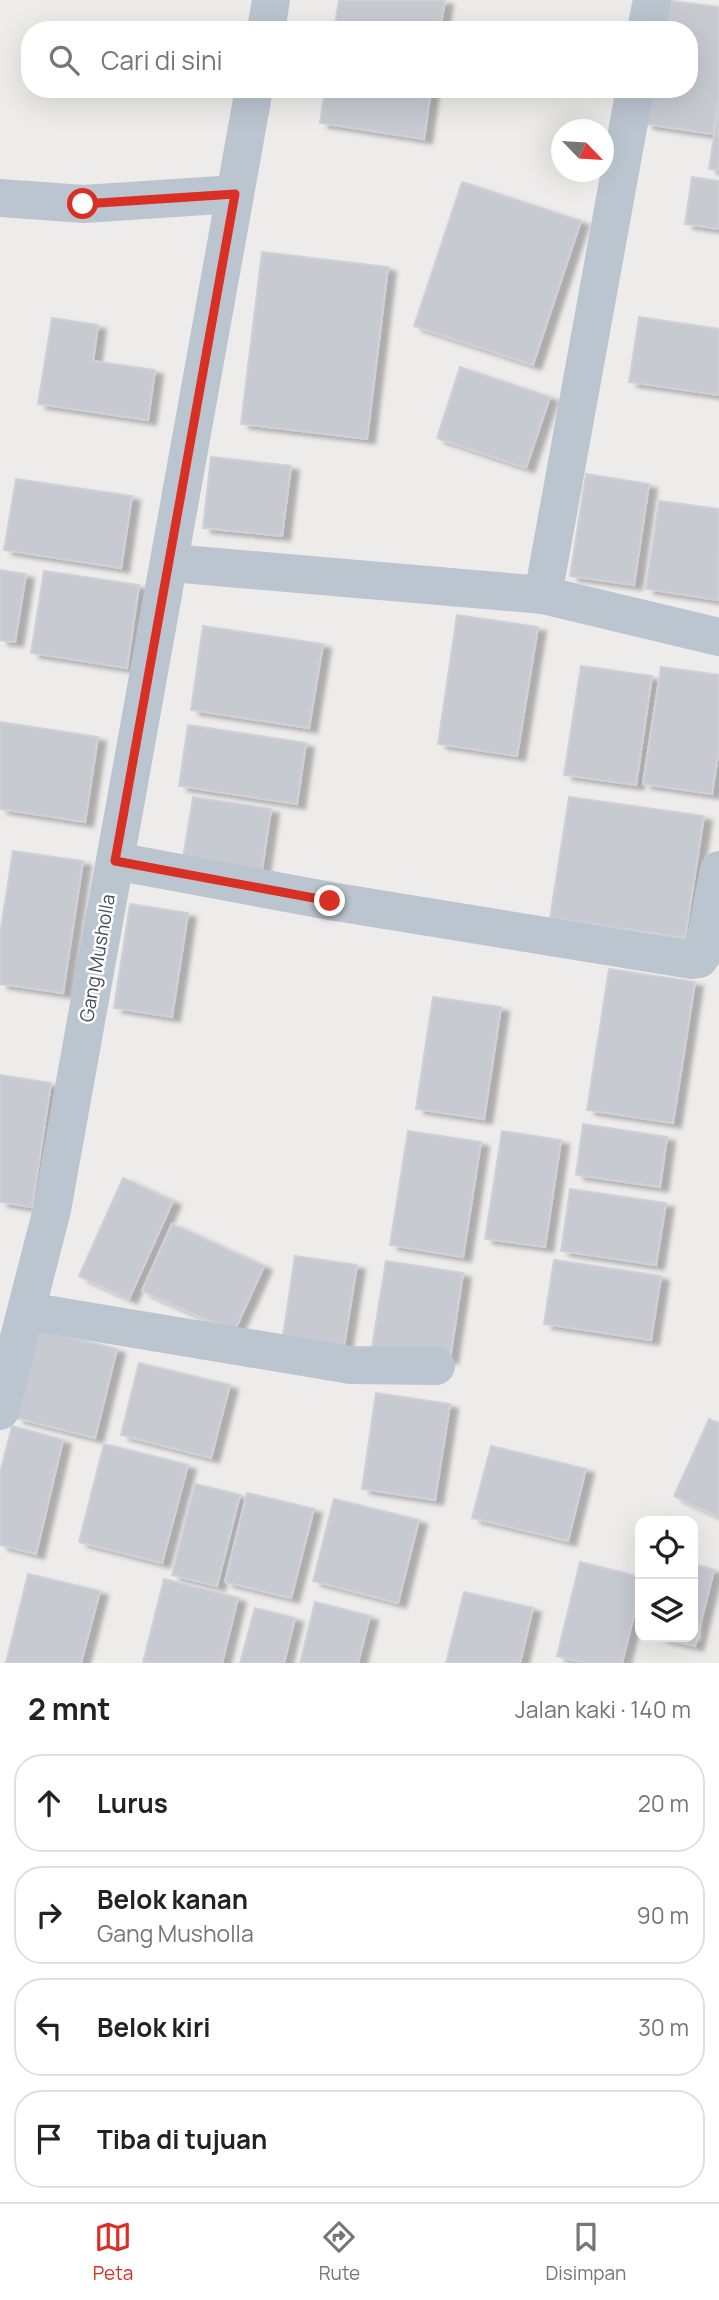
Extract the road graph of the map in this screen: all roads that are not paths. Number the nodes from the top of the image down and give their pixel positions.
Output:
1 (271, 0) edge
2 (652, 0) edge
3 (268, 21) edge
4 (648, 21) edge
5 (252, 98) edge
6 (633, 98) edge
7 (235, 194) junction
8 (0, 198) edge
9 (170, 563) junction
10 (543, 595) junction
11 (719, 637) edge
12 (115, 861) junction
13 (719, 870) edge
14 (26, 1311) junction
15 (436, 1366) dead end
16 (0, 1410) edge

1 - 3 street
2 - 4 street
5 - 7 street, Gang Musholla
6 - 10 street
7 - 8 street
7 - 9 street, Gang Musholla
9 - 10 street
9 - 12 street, Gang Musholla
10 - 11 street
12 - 13 street
12 - 14 street, Gang Musholla
14 - 15 street
14 - 16 street, Gang Musholla

